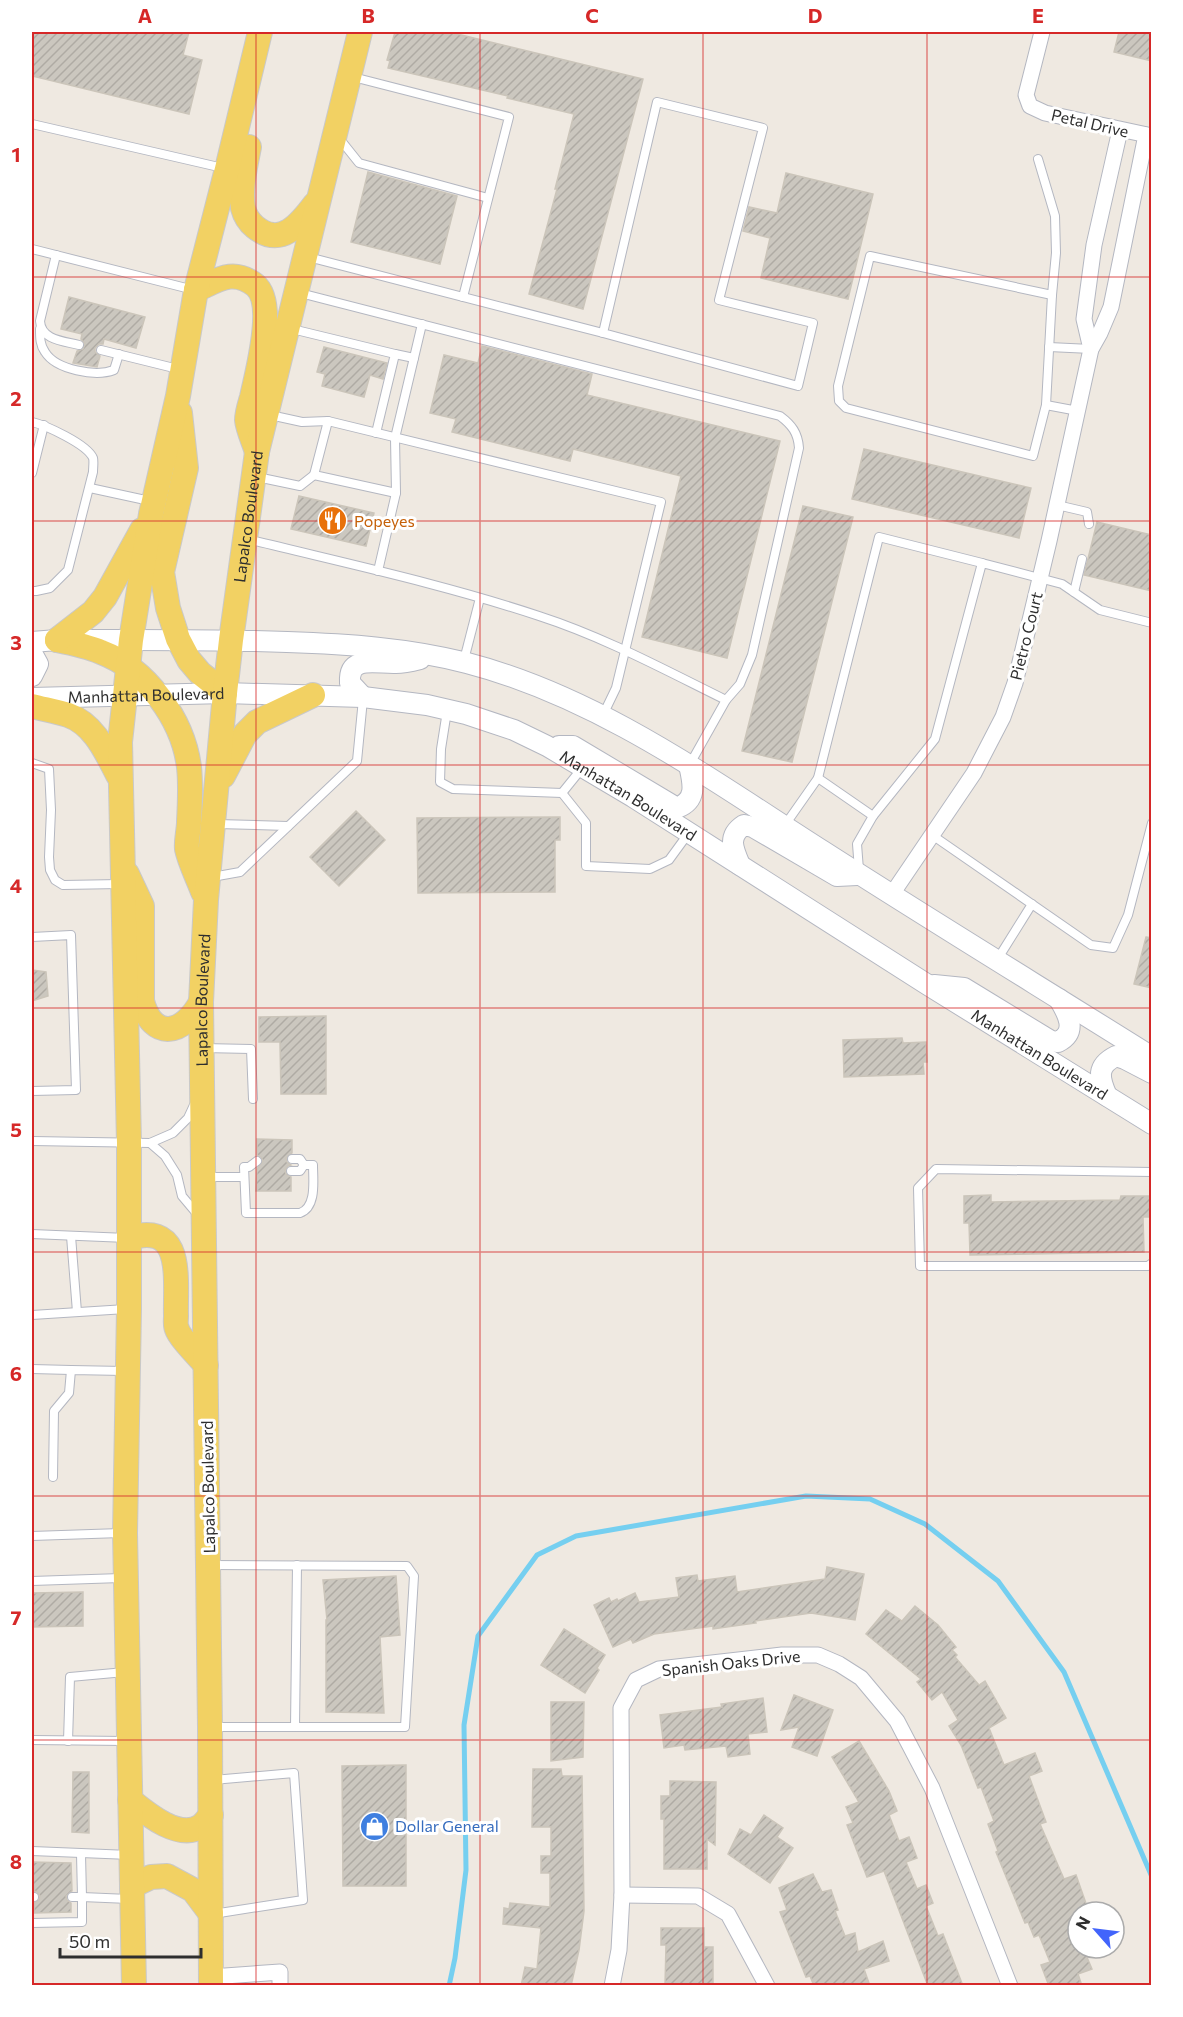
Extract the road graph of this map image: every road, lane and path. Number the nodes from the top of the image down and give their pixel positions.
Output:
1 (360, 32) edge
2 (1042, 32) edge
3 (258, 41) edge
4 (349, 76) junction
5 (32, 124) edge
6 (1120, 130) junction
7 (334, 132) junction
8 (1149, 136) edge
9 (1038, 159) dead end
10 (227, 169) junction
11 (488, 198) junction
12 (318, 201) junction
13 (32, 249) edge
14 (56, 255) junction
15 (304, 256) junction
16 (196, 290) junction
17 (296, 292) junction
18 (1052, 295) junction
19 (463, 297) junction
20 (422, 324) junction
21 (287, 328) junction
22 (40, 329) junction
23 (603, 333) junction
24 (79, 345) dead end
25 (1049, 347) junction
26 (1092, 349) junction
27 (101, 350) dead end
28 (119, 354) junction
29 (395, 354) junction
30 (414, 358) junction
31 (182, 370) junction
32 (178, 396) junction
33 (1046, 405) junction
34 (1078, 411) junction
35 (266, 414) junction
36 (328, 421) junction
37 (32, 422) edge
38 (44, 425) junction
39 (376, 433) junction
40 (396, 438) junction
41 (257, 452) junction
42 (32, 472) edge
43 (314, 475) junction
44 (253, 477) junction
45 (90, 488) junction
46 (396, 493) junction
47 (1057, 505) junction
48 (152, 508) junction
49 (1089, 524) dead end
50 (244, 539) junction
51 (1082, 559) dead end
52 (982, 563) junction
53 (378, 571) junction
54 (1040, 577) junction
55 (32, 591) edge
56 (1074, 592) junction
57 (480, 598) junction
58 (1152, 623) edge
59 (178, 639) junction
60 (57, 640) junction
61 (131, 640) junction
62 (231, 640) junction
63 (32, 642) edge
64 (626, 650) junction
65 (32, 653) edge
66 (435, 656) junction
67 (464, 662) junction
68 (128, 666) junction
69 (32, 676) edge
70 (225, 693) junction
71 (157, 695) junction
72 (313, 695) junction
73 (125, 696) junction
74 (363, 697) junction
75 (32, 698) edge
76 (726, 700) junction
77 (32, 706) edge
78 (447, 710) junction
79 (602, 716) junction
80 (547, 746) junction
81 (32, 764) edge
82 (689, 765) junction
83 (583, 767) junction
84 (119, 777) junction
85 (818, 778) junction
86 (216, 792) junction
87 (562, 793) junction
88 (873, 816) junction
89 (1152, 823) edge
90 (213, 824) junction
91 (288, 826) junction
92 (784, 826) junction
93 (689, 832) junction
94 (932, 835) junction
95 (740, 865) junction
96 (123, 874) junction
97 (859, 874) junction
98 (207, 889) junction
99 (892, 894) junction
100 (1032, 904) junction
101 (32, 937) edge
102 (997, 960) junction
103 (928, 985) junction
104 (1059, 999) junction
105 (201, 1002) junction
106 (202, 1048) junction
107 (1152, 1057) edge
108 (1152, 1073) edge
109 (202, 1089) junction
110 (32, 1091) edge
111 (1107, 1096) junction
112 (253, 1099) dead end
113 (1152, 1124) edge
114 (32, 1141) edge
115 (139, 1143) junction
116 (292, 1159) dead end
117 (257, 1161) dead end
118 (304, 1165) junction
119 (291, 1171) dead end
120 (1152, 1172) edge
121 (204, 1177) junction
122 (244, 1177) junction
123 (204, 1224) junction
124 (32, 1234) edge
125 (71, 1236) junction
126 (129, 1238) junction
127 (1152, 1263) edge
128 (129, 1309) junction
129 (77, 1312) junction
130 (32, 1315) edge
131 (206, 1365) junction
132 (32, 1369) edge
133 (71, 1370) junction
134 (128, 1371) junction
135 (53, 1477) dead end
136 (125, 1533) junction
137 (32, 1536) edge
138 (208, 1565) junction
139 (297, 1565) junction
140 (126, 1578) junction
141 (32, 1581) edge
142 (128, 1672) junction
143 (210, 1727) junction
144 (295, 1727) junction
145 (32, 1740) edge
146 (68, 1741) junction
147 (129, 1741) junction
148 (211, 1780) junction
149 (130, 1800) junction
150 (211, 1815) junction
151 (32, 1851) edge
152 (81, 1854) junction
153 (131, 1856) junction
154 (132, 1893) junction
155 (622, 1895) junction
156 (72, 1897) dead end
157 (82, 1897) junction
158 (211, 1914) junction
159 (32, 1923) edge
160 (211, 1981) edge
161 (134, 1986) edge
162 (280, 1986) edge
163 (612, 1986) edge
164 (767, 1986) edge
165 (1010, 1986) edge

1 - 4 main road, Lapalco Boulevard
2 - 6 street, Petal Drive
3 - 10 main road
3 - 12 main road
4 - 7 main road, Lapalco Boulevard
4 - 11 lane
5 - 10 lane
6 - 8 street, Petal Drive
6 - 26 street, Pietro Court
7 - 11 lane
7 - 12 main road, Lapalco Boulevard
8 - 26 street, Pietro Court
9 - 18 lane
10 - 16 main road
11 - 19 lane
12 - 15 main road, Lapalco Boulevard
13 - 14 lane
14 - 16 lane
14 - 22 lane
15 - 17 main road, Lapalco Boulevard
15 - 19 lane
16 - 31 main road
16 - 41 main road
17 - 20 lane
17 - 21 main road, Lapalco Boulevard
18 - 25 lane
18 - 33 lane
19 - 23 lane
20 - 30 lane
20 - 76 lane
21 - 29 lane
21 - 35 main road, Lapalco Boulevard
22 - 24 lane
22 - 28 lane
23 - 23 lane
25 - 26 lane
25 - 33 lane
26 - 34 street, Pietro Court
27 - 28 lane
28 - 31 lane
29 - 30 lane
29 - 39 lane
30 - 40 lane
31 - 32 main road
32 - 48 main road
32 - 59 main road
33 - 34 lane
34 - 47 street, Pietro Court
35 - 36 lane
35 - 41 main road, Lapalco Boulevard
36 - 39 lane
36 - 43 lane
37 - 38 lane
38 - 42 lane
38 - 45 lane
39 - 40 lane
40 - 46 lane
40 - 64 lane
41 - 44 main road, Lapalco Boulevard
43 - 44 lane
43 - 46 lane
44 - 50 main road, Lapalco Boulevard
45 - 48 lane
45 - 55 lane
46 - 53 lane
47 - 49 lane
47 - 54 street, Pietro Court
48 - 60 main road
48 - 61 main road
50 - 53 lane
50 - 62 main road, Lapalco Boulevard
51 - 56 lane
52 - 54 lane
52 - 85 lane
52 - 88 lane
53 - 57 lane
54 - 56 lane
54 - 94 street, Pietro Court
56 - 58 lane
57 - 64 lane
57 - 67 lane
59 - 61 street
59 - 62 street
59 - 70 main road
60 - 61 street
60 - 63 street
60 - 68 main road
61 - 68 main road
62 - 66 street
62 - 70 main road, Lapalco Boulevard
64 - 76 lane
64 - 79 lane
65 - 69 street
66 - 67 street
66 - 74 street
67 - 79 street
68 - 71 main road
68 - 73 main road
70 - 71 street, Manhattan Boulevard
70 - 72 street, Manhattan Boulevard
70 - 86 main road, Lapalco Boulevard
71 - 73 street, Manhattan Boulevard
71 - 98 main road
72 - 74 street, Manhattan Boulevard
72 - 86 main road
73 - 75 street, Manhattan Boulevard
73 - 84 main road
74 - 78 street, Manhattan Boulevard
74 - 91 lane
76 - 82 lane
77 - 84 main road
78 - 80 street, Manhattan Boulevard
78 - 87 lane
79 - 82 street
80 - 82 street
80 - 83 street, Manhattan Boulevard
81 - 96 lane
82 - 92 street
83 - 87 lane
83 - 93 street, Manhattan Boulevard
84 - 96 main road
85 - 88 lane
85 - 92 lane
86 - 90 main road, Lapalco Boulevard
87 - 93 lane
88 - 97 lane
89 - 100 lane
90 - 91 lane
90 - 98 main road, Lapalco Boulevard
91 - 98 lane
92 - 97 street
93 - 95 street, Manhattan Boulevard
94 - 99 street, Pietro Court
94 - 100 lane
95 - 97 street
95 - 103 street, Manhattan Boulevard
96 - 105 main road
96 - 115 main road
97 - 99 street
98 - 105 main road, Lapalco Boulevard
99 - 102 street
100 - 102 lane
101 - 110 lane
102 - 104 street
103 - 104 street
103 - 111 street, Manhattan Boulevard
104 - 107 street
105 - 106 main road, Lapalco Boulevard
106 - 109 main road, Lapalco Boulevard
106 - 112 lane
108 - 111 street
109 - 115 lane
109 - 121 main road, Lapalco Boulevard
111 - 113 street, Manhattan Boulevard
114 - 115 lane
115 - 123 lane
115 - 126 main road
116 - 118 lane
117 - 122 lane
118 - 119 lane
118 - 122 lane
120 - 127 lane
121 - 122 lane
121 - 123 main road, Lapalco Boulevard
123 - 131 main road, Lapalco Boulevard
124 - 125 lane
125 - 126 lane
125 - 129 lane
126 - 128 main road
126 - 131 main road
128 - 129 lane
128 - 134 main road
129 - 130 lane
131 - 138 main road, Lapalco Boulevard
132 - 133 lane
133 - 134 lane
133 - 135 lane
134 - 136 main road
136 - 137 lane
136 - 140 main road
138 - 139 lane
138 - 143 main road, Lapalco Boulevard
139 - 144 lane
139 - 144 lane
140 - 141 lane
140 - 142 main road
142 - 146 lane
142 - 147 main road
143 - 144 lane
143 - 148 main road, Lapalco Boulevard
145 - 146 lane
146 - 147 lane
147 - 149 main road
148 - 150 main road, Lapalco Boulevard
148 - 158 lane
149 - 150 main road
149 - 153 main road
150 - 158 main road, Lapalco Boulevard
151 - 152 lane
152 - 153 lane
152 - 157 lane
153 - 154 main road
154 - 157 lane
154 - 158 main road
154 - 161 main road
155 - 163 street, Spanish Oaks Drive
155 - 164 street
155 - 165 street, Spanish Oaks Drive
156 - 157 lane
157 - 159 lane
158 - 160 main road, Lapalco Boulevard
160 - 162 street

